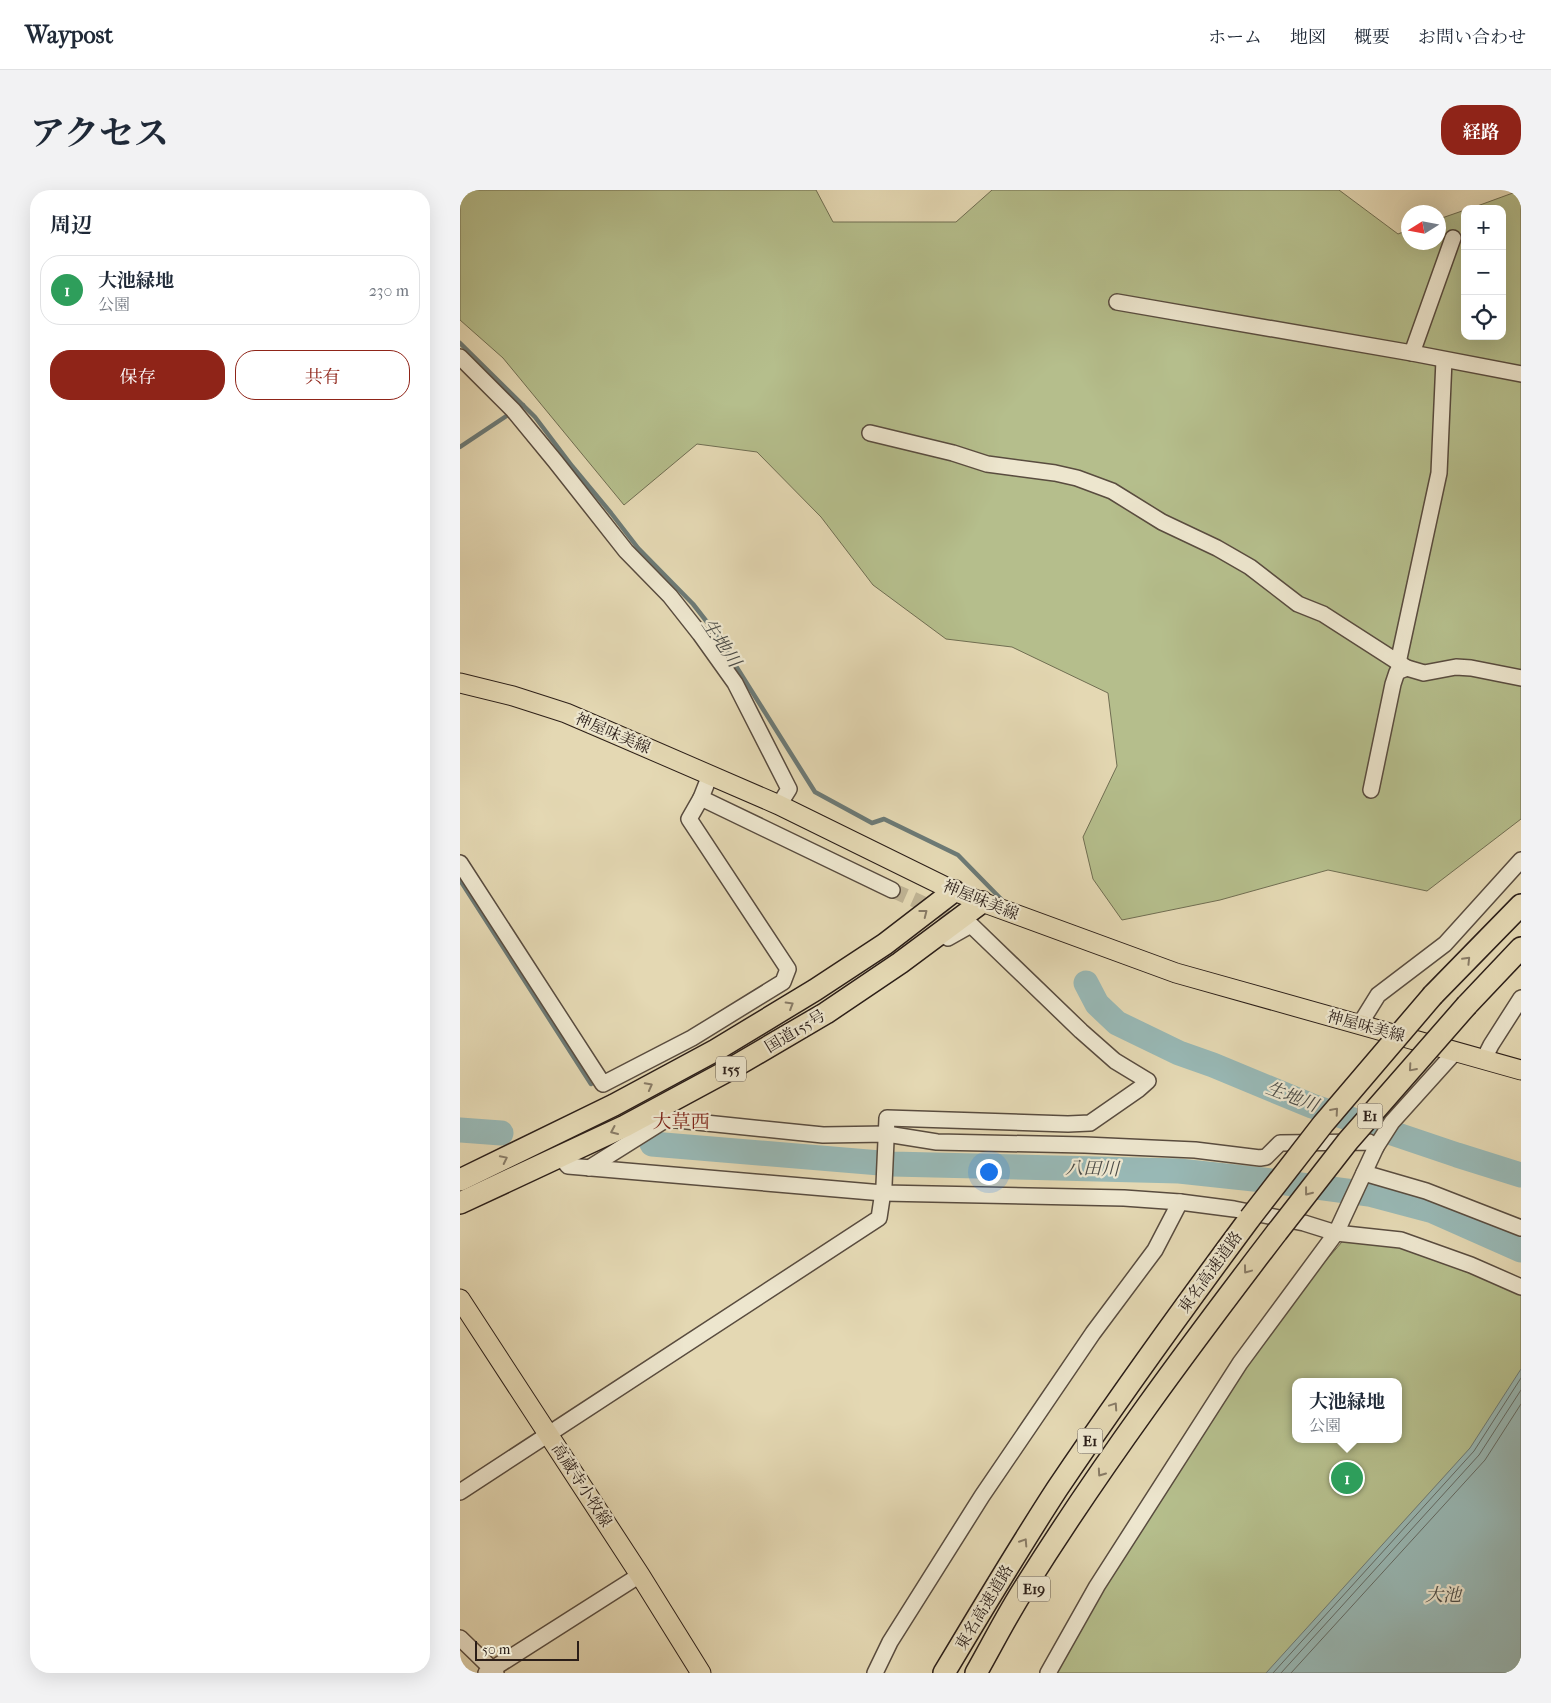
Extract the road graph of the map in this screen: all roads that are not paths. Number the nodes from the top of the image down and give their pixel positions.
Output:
1 (1454, 238) dead end
2 (1117, 302) dead end
3 (1412, 353) junction
4 (460, 357) edge
5 (1444, 360) junction
6 (1521, 374) edge
7 (870, 432) dead end
8 (1403, 665) junction
9 (1521, 678) edge
10 (460, 683) edge
11 (710, 775) junction
12 (1371, 790) dead end
13 (701, 798) junction
14 (779, 805) junction
15 (1521, 860) edge
16 (460, 863) edge
17 (892, 890) tunnel mouth
18 (954, 891) junction
19 (982, 902) junction
20 (1521, 905) edge
21 (1521, 948) edge
22 (1521, 998) edge
23 (1360, 1024) junction
24 (1456, 1051) junction
25 (1484, 1059) junction
26 (1521, 1070) edge
27 (657, 1117) junction
28 (887, 1137) junction
29 (1376, 1147) junction
30 (559, 1155) junction
31 (588, 1168) junction
32 (1364, 1173) junction
33 (460, 1180) edge
34 (884, 1189) junction
35 (1180, 1202) junction
36 (460, 1203) edge
37 (1521, 1228) edge
38 (1336, 1233) junction
39 (1521, 1287) edge
40 (460, 1299) edge
41 (549, 1434) junction
42 (460, 1492) edge
43 (1079, 1504) junction
44 (640, 1575) junction
45 (460, 1638) edge
46 (491, 1672) edge
47 (701, 1673) edge
48 (875, 1673) edge
49 (944, 1673) edge
50 (976, 1673) edge
51 (990, 1673) edge
52 (1048, 1673) edge

1 - 3 street
2 - 3 street
3 - 5 street
4 - 14 street
5 - 6 street
5 - 8 street
7 - 8 street
8 - 9 street
8 - 12 street
10 - 11 main road, 神屋味美線
11 - 13 street
11 - 14 main road, 神屋味美線
13 - 16 street
13 - 17 street
14 - 18 main road, 神屋味美線
15 - 23 street
18 - 19 main road, 神屋味美線
33 -> 18 highway, 国道155号 / 155
19 - 23 main road, 神屋味美線
19 - 27 highway, 国道155号 / 155
49 -> 20 highway, 東名高速道路 / E1, bridge
21 -> 43 highway, 東名高速道路 / E1, bridge
22 - 25 street
23 - 24 main road, 神屋味美線
24 - 25 main road, 神屋味美線
24 - 29 street
25 - 26 main road, 神屋味美線
27 - 28 street
27 - 28 street
27 -> 30 highway, 国道155号 / 155
27 - 31 street
28 - 29 street
28 - 34 street
29 - 32 street
30 - 31 street
30 - 36 highway, 国道155号 / 155
31 - 34 street
32 - 37 street
32 - 38 street
34 - 35 street
34 - 41 street
35 - 38 street
35 - 48 street
38 - 39 street
38 - 52 street
40 - 41 main road, 高蔵寺小牧線
41 - 42 street
41 - 44 main road, 高蔵寺小牧線
43 - 50 highway, 東名高速道路 / E1
43 - 51 highway, E19
44 - 46 street
44 - 47 main road, 高蔵寺小牧線
45 - 46 street

